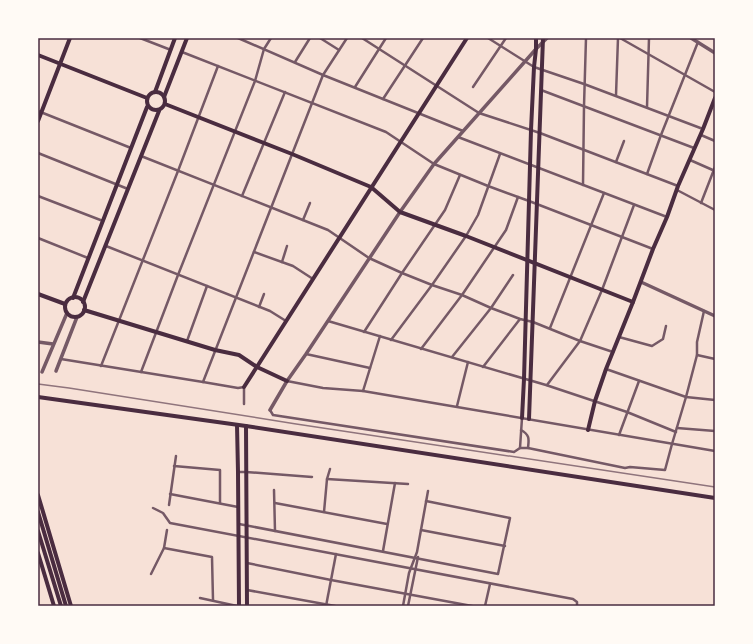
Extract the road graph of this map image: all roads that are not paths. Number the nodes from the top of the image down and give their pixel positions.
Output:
1 (70, 38) edge
2 (140, 38) edge
3 (175, 38) edge
4 (187, 38) edge
5 (238, 38) edge
6 (271, 38) edge
7 (310, 38) edge
8 (320, 38) edge
9 (347, 38) edge
10 (362, 38) edge
11 (386, 38) edge
12 (423, 38) edge
13 (466, 38) edge
14 (488, 38) edge
15 (506, 38) edge
16 (536, 38) edge
17 (547, 38) edge
18 (586, 38) edge
19 (619, 38) edge
20 (650, 38) edge
21 (691, 38) edge
22 (543, 40) edge
23 (698, 42) junction
24 (501, 46) junction
25 (264, 49) junction
26 (379, 49) junction
27 (536, 49) junction
28 (171, 50) junction
29 (339, 50) junction
30 (181, 52) junction
31 (715, 53) edge
32 (38, 54) edge
33 (649, 54) junction
34 (295, 62) junction
35 (525, 62) junction
36 (60, 63) junction
37 (218, 66) junction
38 (405, 66) junction
39 (534, 67) junction
40 (541, 69) junction
41 (323, 75) junction
42 (685, 75) junction
43 (255, 81) junction
44 (584, 84) junction
45 (436, 86) junction
46 (473, 87) dead end
47 (355, 88) junction
48 (541, 90) junction
49 (155, 92) junction
50 (285, 92) junction
51 (715, 92) edge
52 (616, 96) junction
53 (164, 97) junction
54 (147, 98) junction
55 (715, 98) edge
56 (384, 99) junction
57 (312, 103) junction
58 (165, 104) junction
59 (584, 106) junction
60 (147, 107) junction
61 (647, 107) junction
62 (40, 111) edge
63 (159, 111) junction
64 (418, 113) junction
65 (479, 113) junction
66 (669, 116) junction
67 (199, 118) junction
68 (38, 122) edge
69 (703, 129) junction
70 (531, 130) junction
71 (464, 131) junction
72 (236, 132) junction
73 (540, 133) junction
74 (701, 134) junction
75 (661, 135) junction
76 (458, 137) junction
77 (624, 141) dead end
78 (715, 141) edge
79 (400, 142) junction
80 (264, 143) junction
81 (131, 148) junction
82 (695, 148) junction
83 (584, 150) junction
84 (38, 153) edge
85 (292, 154) junction
86 (500, 154) junction
87 (141, 156) junction
88 (690, 160) junction
89 (616, 162) junction
90 (434, 164) junction
91 (530, 165) junction
92 (715, 167) edge
93 (538, 168) junction
94 (178, 171) junction
95 (714, 171) edge
96 (647, 174) junction
97 (460, 175) junction
98 (117, 185) junction
99 (214, 185) junction
100 (488, 186) junction
101 (583, 186) junction
102 (371, 187) junction
103 (677, 188) junction
104 (128, 189) junction
105 (604, 193) junction
106 (38, 196) edge
107 (242, 196) junction
108 (518, 197) junction
109 (529, 201) junction
110 (310, 203) dead end
111 (701, 203) junction
112 (537, 204) junction
113 (634, 205) junction
114 (271, 207) junction
115 (715, 210) edge
116 (400, 212) junction
117 (666, 217) junction
118 (303, 220) junction
119 (103, 222) junction
120 (435, 225) junction
121 (591, 225) junction
122 (466, 236) junction
123 (339, 237) junction
124 (622, 237) junction
125 (38, 238) edge
126 (105, 246) junction
127 (287, 246) dead end
128 (494, 248) junction
129 (653, 249) junction
130 (254, 252) junction
131 (88, 258) junction
132 (370, 258) junction
133 (142, 261) junction
134 (527, 261) junction
135 (282, 262) junction
136 (535, 264) junction
137 (402, 273) junction
138 (178, 275) junction
139 (513, 275) dead end
140 (570, 278) junction
141 (312, 279) junction
142 (640, 282) junction
143 (432, 285) junction
144 (207, 286) junction
145 (602, 290) junction
146 (38, 294) edge
147 (264, 294) dead end
148 (462, 295) junction
149 (73, 298) junction
150 (236, 298) junction
151 (83, 302) junction
152 (633, 302) junction
153 (65, 304) junction
154 (259, 307) junction
155 (491, 308) junction
156 (84, 310) junction
157 (704, 311) junction
158 (67, 313) junction
159 (715, 316) edge
160 (77, 317) junction
161 (523, 319) junction
162 (118, 321) junction
163 (286, 321) junction
164 (328, 321) junction
165 (533, 322) junction
166 (666, 326) dead end
167 (550, 329) junction
168 (364, 332) junction
169 (156, 333) junction
170 (380, 336) junction
171 (619, 337) junction
172 (391, 340) junction
173 (580, 341) junction
174 (38, 342) edge
175 (186, 342) junction
176 (53, 344) junction
177 (421, 349) junction
178 (215, 350) junction
179 (613, 352) junction
180 (306, 354) junction
181 (697, 355) junction
182 (452, 358) junction
183 (60, 359) junction
184 (715, 359) edge
185 (468, 362) junction
186 (101, 366) junction
187 (257, 367) junction
188 (483, 367) junction
189 (370, 368) junction
190 (606, 369) junction
191 (40, 371) edge
192 (56, 371) dead end
193 (141, 372) junction
194 (524, 379) junction
195 (530, 380) junction
196 (287, 381) junction
197 (640, 381) junction
198 (203, 382) junction
199 (546, 385) junction
200 (244, 387) junction
201 (363, 392) junction
202 (38, 397) edge
203 (686, 397) junction
204 (715, 400) edge
205 (595, 401) junction
206 (244, 404) dead end
207 (457, 406) junction
208 (270, 410) joint
209 (627, 412) junction
210 (522, 418) junction
211 (529, 419) junction
212 (237, 425) junction
213 (246, 426) junction
214 (677, 428) junction
215 (521, 430) junction
216 (588, 430) junction
217 (715, 431) edge
218 (676, 432) junction
219 (619, 435) junction
220 (672, 444) junction
221 (520, 448) junction
222 (528, 448) junction
223 (715, 451) edge
224 (176, 456) dead end
225 (174, 466) junction
226 (330, 469) dead end
227 (238, 472) junction
228 (246, 472) junction
229 (312, 477) dead end
230 (327, 479) junction
231 (395, 483) junction
232 (408, 484) dead end
233 (274, 490) dead end
234 (428, 491) dead end
235 (170, 494) junction
236 (38, 495) edge
237 (715, 498) edge
238 (426, 501) junction
239 (220, 503) junction
240 (275, 503) junction
241 (169, 505) dead end
242 (238, 507) junction
243 (153, 508) dead end
244 (38, 512) edge
245 (324, 512) junction
246 (238, 524) junction
247 (387, 524) junction
248 (247, 525) junction
249 (167, 530) dead end
250 (422, 530) junction
251 (38, 531) edge
252 (275, 531) junction
253 (238, 536) junction
254 (247, 538) junction
255 (505, 546) junction
256 (164, 548) junction
257 (383, 551) junction
258 (38, 553) edge
259 (336, 554) junction
260 (416, 558) junction
261 (246, 563) junction
262 (410, 568) junction
263 (416, 570) junction
264 (151, 574) dead end
265 (331, 580) junction
266 (490, 584) junction
267 (247, 590) junction
268 (405, 593) junction
269 (410, 594) junction
270 (200, 598) dead end
271 (212, 600) junction
272 (326, 605) edge
273 (54, 606) edge
274 (61, 606) edge
275 (66, 606) edge
276 (71, 606) edge
277 (238, 606) edge
278 (247, 606) edge
279 (336, 606) edge
280 (403, 606) edge
281 (408, 606) edge
282 (472, 606) edge
283 (485, 606) edge
284 (577, 606) edge

1 - 36 main road
2 - 28 street
3 - 28 main road
4 - 30 main road
5 - 25 street
6 - 25 street
7 - 34 street
8 - 29 street
9 - 29 street
10 - 26 street
11 - 26 street
12 - 38 street
13 - 45 main road
14 - 24 street
15 - 24 street
16 - 27 main road
17 - 22 street
18 - 44 street
19 - 33 street
19 - 52 street
20 - 33 street
21 - 23 street
22 - 27 street
22 - 40 main road
23 - 31 street
23 - 42 street
24 - 35 street
24 - 46 street
25 - 34 street
25 - 43 street
26 - 38 street
26 - 47 street
27 - 35 street
27 - 39 main road
28 - 49 main road
29 - 41 street
30 - 37 street
30 - 53 main road
32 - 36 main road
33 - 42 street
33 - 61 street
34 - 41 street
35 - 39 street
35 - 65 street
36 - 54 main road
36 - 62 main road
37 - 43 street
37 - 67 street
38 - 45 street
38 - 56 street
39 - 40 street
39 - 70 main road
40 - 44 street
40 - 48 main road
41 - 47 street
41 - 57 street
42 - 51 street
42 - 66 street
43 - 50 street
43 - 72 street
44 - 52 street
44 - 59 street
45 - 64 main road
45 - 65 street
47 - 56 street
48 - 59 street
48 - 73 main road
49 - 53 main road
49 - 54 main road
50 - 57 street
50 - 80 street
52 - 61 street
53 - 58 main road
54 - 60 main road
55 - 69 main road
56 - 64 street
57 - 79 street
57 - 85 street
58 - 63 main road
58 - 67 main road
59 - 75 street
59 - 83 street
60 - 63 main road
60 - 81 main road
61 - 66 street
62 - 68 main road
62 - 81 street
63 - 87 main road
64 - 71 street
64 - 79 main road
65 - 70 street
65 - 71 street
66 - 69 street
66 - 75 street
67 - 72 main road
67 - 94 street
69 - 74 main road
70 - 73 street
70 - 91 main road
71 - 76 street
72 - 80 main road
72 - 99 street
73 - 83 street
73 - 93 main road
74 - 78 street
74 - 82 main road
75 - 82 street
75 - 96 street
76 - 86 street
76 - 90 street
77 - 89 street
79 - 90 street
79 - 102 main road
80 - 85 main road
80 - 107 street
81 - 98 main road
82 - 88 main road
83 - 89 street
83 - 101 street
84 - 98 street
85 - 102 main road
85 - 114 street
86 - 91 street
86 - 100 street
87 - 94 street
87 - 104 main road
88 - 95 street
88 - 103 main road
89 - 96 street
90 - 97 street
90 - 116 street
91 - 93 street
91 - 109 main road
92 - 95 street
93 - 101 street
93 - 112 main road
94 - 99 street
94 - 133 street
95 - 111 street
96 - 103 street
97 - 100 street
97 - 120 street
98 - 104 street
98 - 119 main road
99 - 107 street
99 - 138 street
100 - 108 street
100 - 122 street
101 - 105 street
102 - 116 main road
102 - 123 main road
103 - 111 street
103 - 117 main road
104 - 126 main road
105 - 113 street
105 - 121 street
106 - 119 street
107 - 114 street
108 - 109 street
108 - 128 street
109 - 112 street
109 - 134 main road
110 - 118 street
111 - 115 street
112 - 121 street
112 - 136 main road
113 - 117 street
113 - 124 street
114 - 118 street
114 - 130 street
116 - 120 main road
116 - 132 street
117 - 129 main road
118 - 123 street
119 - 131 main road
120 - 122 main road
120 - 137 street
121 - 124 street
121 - 140 street
122 - 128 main road
122 - 143 street
123 - 132 street
123 - 141 main road
124 - 129 street
124 - 145 street
125 - 131 street
126 - 133 street
126 - 151 main road
127 - 135 street
128 - 134 main road
128 - 148 street
129 - 142 main road
130 - 135 street
130 - 150 street
131 - 149 main road
132 - 137 street
132 - 164 street
133 - 138 street
133 - 162 street
134 - 136 main road
134 - 161 main road
135 - 141 street
136 - 140 main road
136 - 165 main road
137 - 143 street
137 - 168 street
138 - 144 street
138 - 169 street
139 - 155 street
140 - 145 main road
140 - 167 street
141 - 163 main road
142 - 152 main road
142 - 157 street
143 - 148 street
143 - 172 street
144 - 150 street
144 - 175 street
145 - 152 main road
145 - 173 street
146 - 153 main road
147 - 154 street
148 - 155 street
148 - 177 street
149 - 151 main road
149 - 153 main road
150 - 154 street
150 - 178 street
151 - 156 main road
152 - 171 main road
153 - 158 main road
154 - 163 street
155 - 161 street
155 - 182 street
156 - 160 main road
156 - 162 main road
157 - 159 street
157 - 181 street
158 - 160 main road
158 - 176 street
160 - 183 street
161 - 165 street
161 - 188 street
161 - 194 main road
162 - 169 main road
162 - 186 street
163 - 187 main road
164 - 168 street
164 - 180 street
165 - 167 street
165 - 195 main road
166 - 171 street
167 - 173 street
168 - 170 street
169 - 175 main road
169 - 193 street
170 - 172 street
170 - 189 street
171 - 179 main road
172 - 177 street
173 - 179 street
173 - 199 street
174 - 176 street
175 - 178 main road
176 - 191 street
177 - 182 street
178 - 187 main road
178 - 198 street
179 - 190 main road
180 - 189 street
180 - 196 street
181 - 184 street
181 - 203 street
182 - 185 street
183 - 186 street
183 - 192 street
185 - 188 street
185 - 207 street
186 - 193 street
187 - 196 main road
187 - 200 main road
188 - 194 street
189 - 201 street
190 - 197 street
190 - 205 main road
193 - 198 street
194 - 195 street
194 - 210 main road
195 - 199 street
195 - 211 main road
196 - 201 street
196 - 208 street
197 - 203 street
197 - 209 street
198 - 200 street
199 - 205 street
200 - 206 street
201 - 207 street
202 - 212 main road
203 - 204 street
203 - 214 street
205 - 209 street
205 - 216 main road
207 - 210 street
208 - 221 street
209 - 218 street
209 - 219 street
210 - 211 street
210 - 215 street
211 - 216 street
212 - 213 main road
212 - 227 main road
213 - 228 main road
213 - 237 main road
214 - 217 street
214 - 218 street
215 - 221 street
215 - 222 street
216 - 219 street
218 - 220 street
219 - 220 street
220 - 222 street
220 - 223 street
221 - 222 street
224 - 225 street
225 - 235 street
225 - 239 street
226 - 230 street
227 - 228 street
227 - 242 main road
228 - 229 street
228 - 248 main road
230 - 231 street
230 - 245 street
231 - 232 street
231 - 247 street
233 - 240 street
234 - 238 street
235 - 239 street
235 - 241 street
236 - 276 main road
238 - 250 street
238 - 255 street
239 - 242 street
240 - 245 street
240 - 252 street
242 - 246 main road
243 - 253 street
244 - 275 main road
245 - 247 street
246 - 248 street
246 - 253 main road
247 - 257 street
248 - 252 street
248 - 254 main road
249 - 256 street
250 - 255 street
250 - 260 street
251 - 274 main road
252 - 257 street
253 - 254 street
253 - 277 main road
254 - 259 street
254 - 261 main road
255 - 260 street
256 - 264 street
256 - 271 street
257 - 260 street
258 - 273 main road
259 - 262 street
259 - 265 street
260 - 262 street
260 - 263 street
261 - 265 street
261 - 267 main road
262 - 263 street
262 - 268 street
263 - 266 street
263 - 269 street
265 - 268 street
265 - 272 street
266 - 283 street
266 - 284 street
267 - 272 street
267 - 278 main road
268 - 269 street
268 - 280 street
269 - 281 street
269 - 282 street
270 - 271 street
271 - 277 street
272 - 279 street

